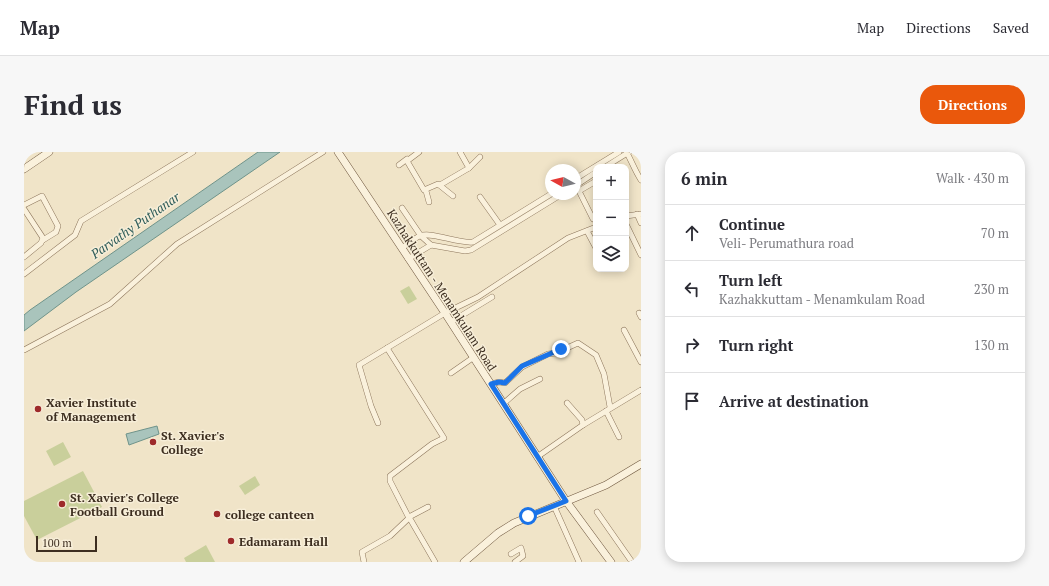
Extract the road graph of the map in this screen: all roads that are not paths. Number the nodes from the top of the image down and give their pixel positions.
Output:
1 (49, 152) edge
2 (193, 152) edge
3 (323, 152) edge
4 (338, 152) edge
5 (419, 152) edge
6 (460, 152) edge
7 (619, 152) edge
8 (628, 152) edge
9 (480, 157) dead end
10 (407, 160) junction
11 (604, 164) edge
12 (610, 164) edge
13 (399, 165) dead end
14 (470, 168) junction
15 (24, 169) edge
16 (593, 172) edge
17 (593, 173) edge
18 (581, 177) edge
19 (641, 180) edge
20 (581, 182) edge
21 (593, 183) edge
22 (440, 184) junction
23 (426, 191) junction
24 (453, 196) dead end
25 (480, 197) dead end
26 (545, 198) edge
27 (552, 200) edge
28 (429, 202) dead end
29 (24, 205) edge
30 (402, 208) dead end
31 (24, 209) edge
32 (639, 214) edge
33 (629, 216) edge
34 (512, 218) junction
35 (593, 219) dead end
36 (516, 223) junction
37 (641, 223) edge
38 (500, 225) junction
39 (593, 228) edge
40 (629, 230) edge
41 (587, 231) junction
42 (421, 236) junction
43 (43, 240) junction
44 (593, 242) edge
45 (431, 245) junction
46 (402, 248) junction
47 (25, 255) edge
48 (641, 255) edge
49 (408, 259) junction
50 (24, 274) edge
51 (492, 297) dead end
52 (445, 313) junction
53 (451, 322) junction
54 (624, 330) dead end
55 (387, 348) junction
56 (24, 350) edge
57 (474, 358) junction
58 (641, 362) edge
59 (451, 373) dead end
60 (540, 379) dead end
61 (491, 384) junction
62 (641, 390) edge
63 (567, 403) dead end
64 (503, 404) junction
65 (608, 409) junction
66 (378, 423) dead end
67 (583, 425) junction
68 (619, 437) dead end
69 (537, 457) junction
70 (641, 464) edge
71 (566, 501) junction
72 (554, 506) junction
73 (428, 507) dead end
74 (598, 512) dead end
75 (409, 517) junction
76 (511, 554) dead end
77 (364, 562) edge
78 (435, 562) edge
79 (464, 562) edge
80 (515, 562) edge
81 (579, 562) edge
82 (611, 562) edge
83 (632, 562) edge

1 - 15 main road
2 - 50 street
3 - 56 street
4 - 46 main road, Kazhakkuttam - Menamkulam Road
5 - 10 street
6 - 14 street
7 - 11 street
8 - 12 street
8 - 19 street
9 - 14 street
10 - 13 street
10 - 23 street
14 - 22 street
16 - 18 street
17 - 20 street
21 - 35 street
22 - 23 street
22 - 24 street
23 - 28 street
25 - 38 street
26 - 34 street
27 - 36 street
29 - 43 street
30 - 42 street
31 - 43 street
32 - 33 street
32 - 37 street
34 - 36 street
34 - 38 street
36 - 45 street
38 - 42 street
39 - 41 street
40 - 48 street
41 - 44 street
41 - 52 street
42 - 45 street
42 - 46 street
43 - 47 street
45 - 49 street
46 - 49 main road, Kazhakkuttam - Menamkulam Road
49 - 52 main road, Kazhakkuttam - Menamkulam Road
51 - 53 street
52 - 53 main road, Kazhakkuttam - Menamkulam Road
52 - 55 street
53 - 57 main road, Kazhakkuttam - Menamkulam Road
54 - 58 street
55 - 66 street
55 - 75 street
57 - 59 street
57 - 61 main road, Kazhakkuttam - Menamkulam Road
60 - 64 street
61 - 64 main road, Kazhakkuttam - Menamkulam Road
61 - 65 street
62 - 65 street
63 - 67 street
64 - 69 main road, Kazhakkuttam - Menamkulam Road
65 - 67 street
65 - 68 street
67 - 69 street
69 - 71 main road, Kazhakkuttam - Menamkulam Road
70 - 71 main road
71 - 72 main road
71 - 82 main road, Kazhakkuttam - Menamkulam Road
72 - 79 main road
72 - 81 street
73 - 75 street
74 - 83 street
75 - 77 street
75 - 78 street
76 - 80 street

